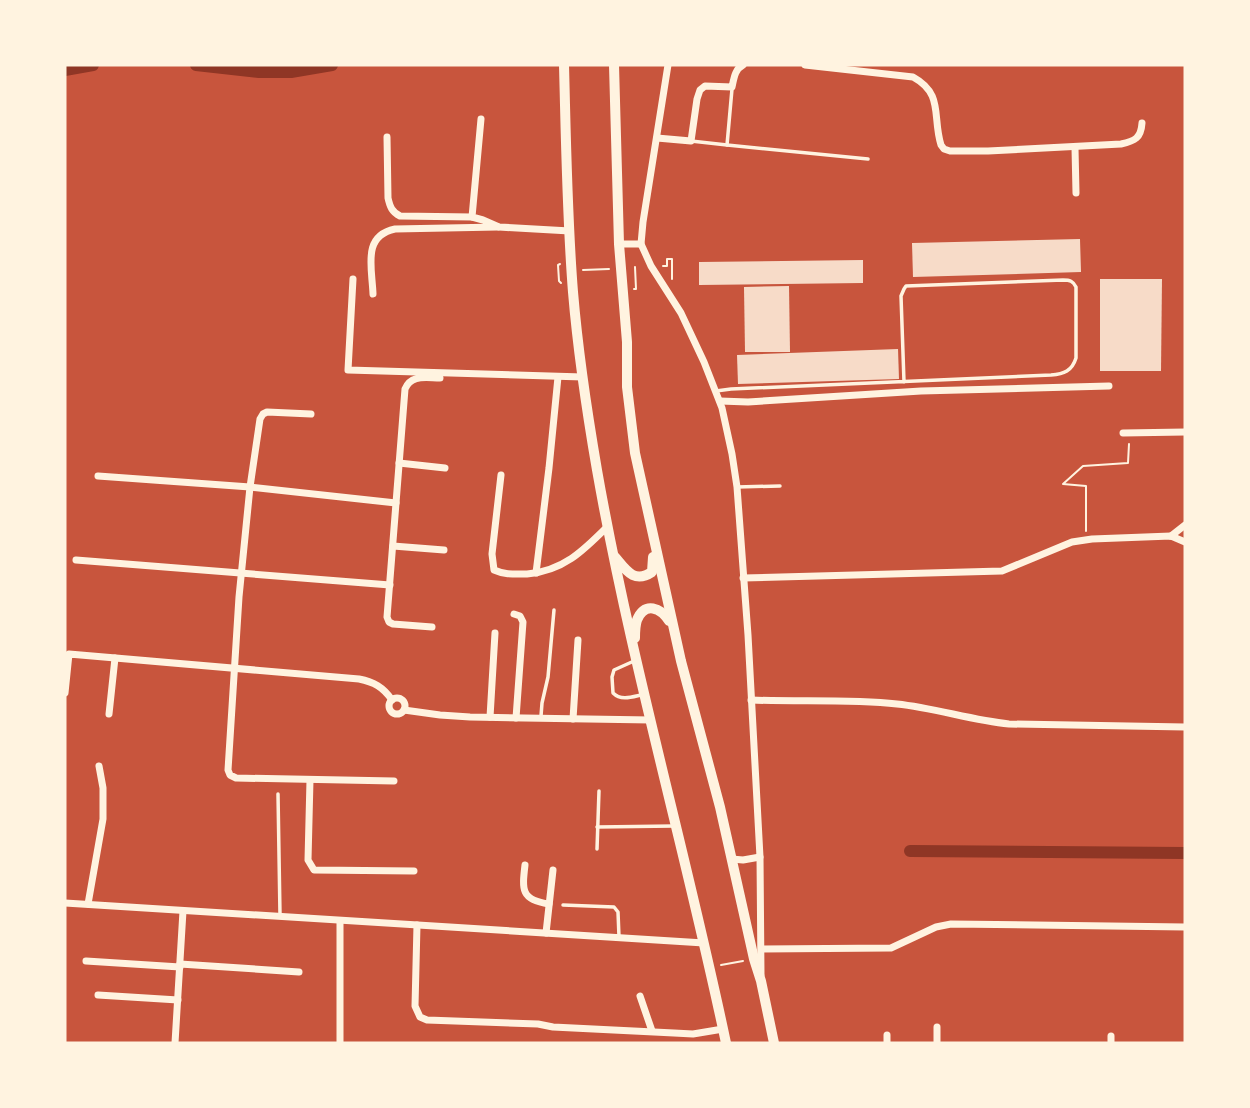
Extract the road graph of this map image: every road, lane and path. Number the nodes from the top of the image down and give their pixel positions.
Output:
1 (564, 65) edge
2 (614, 65) edge
3 (668, 65) edge
4 (743, 65) edge
5 (804, 65) edge
6 (732, 87) junction
7 (481, 119) dead end
8 (1142, 123) dead end
9 (387, 137) dead end
10 (657, 138) junction
11 (691, 141) junction
12 (727, 145) junction
13 (1075, 148) junction
14 (868, 159) dead end
15 (1076, 193) dead end
16 (472, 217) junction
17 (499, 227) junction
18 (570, 231) junction
19 (619, 244) junction
20 (641, 244) junction
21 (667, 266) dead end
22 (353, 279) dead end
23 (662, 284) junction
24 (373, 294) dead end
25 (558, 377) junction
26 (583, 377) junction
27 (440, 378) dead end
28 (904, 382) junction
29 (1109, 386) dead end
30 (716, 391) junction
31 (720, 401) junction
32 (311, 414) dead end
33 (1185, 432) edge
34 (1126, 433) joint
35 (399, 463) junction
36 (445, 468) dead end
37 (501, 475) dead end
38 (98, 476) dead end
39 (780, 486) dead end
40 (250, 487) junction
41 (737, 487) junction
42 (396, 503) junction
43 (1185, 525) edge
44 (607, 527) junction
45 (1171, 536) junction
46 (1086, 540) junction
47 (654, 542) junction
48 (1185, 542) edge
49 (393, 546) junction
50 (444, 550) dead end
51 (614, 556) junction
52 (76, 560) dead end
53 (242, 573) junction
54 (536, 573) junction
55 (743, 578) junction
56 (390, 585) junction
57 (554, 610) dead end
58 (514, 614) dead end
59 (432, 627) dead end
60 (673, 627) junction
61 (495, 634) dead end
62 (578, 640) dead end
63 (634, 649) junction
64 (115, 658) junction
65 (636, 661) junction
66 (236, 667) junction
67 (65, 694) edge
68 (644, 695) junction
69 (751, 700) junction
70 (109, 713) dead end
71 (490, 717) junction
72 (516, 718) junction
73 (541, 718) junction
74 (573, 719) junction
75 (651, 720) junction
76 (1185, 727) edge
77 (99, 766) dead end
78 (310, 780) junction
79 (394, 781) dead end
80 (598, 791) dead end
81 (278, 794) dead end
82 (676, 826) junction
83 (597, 827) junction
84 (597, 849) dead end
85 (760, 857) junction
86 (732, 859) junction
87 (525, 865) dead end
88 (552, 870) dead end
89 (414, 871) dead end
90 (65, 902) edge
91 (88, 904) junction
92 (549, 904) junction
93 (563, 905) dead end
94 (183, 911) junction
95 (280, 917) junction
96 (340, 920) junction
97 (417, 925) junction
98 (1185, 927) edge
99 (546, 933) junction
100 (619, 937) junction
101 (704, 943) junction
102 (762, 949) junction
103 (754, 959) junction
104 (86, 961) dead end
105 (180, 966) junction
106 (710, 967) junction
107 (299, 972) dead end
108 (761, 981) junction
109 (98, 995) dead end
110 (640, 996) dead end
111 (178, 1000) junction
112 (937, 1027) dead end
113 (723, 1029) junction
114 (652, 1031) junction
115 (174, 1043) edge
116 (340, 1043) edge
117 (726, 1043) edge
118 (774, 1043) edge
119 (937, 1043) edge

1 - 18 main road
2 - 19 main road
3 - 10 street
4 - 6 street
5 - 13 street
6 - 11 street
6 - 12 lane
7 - 16 street
8 - 13 street
9 - 16 street
10 - 11 street
10 - 20 street
11 - 12 lane
12 - 14 lane
13 - 15 street
16 - 17 street
17 - 18 street
17 - 24 street
18 - 26 main road
19 - 20 street
19 - 47 main road
20 - 23 street
21 - 23 path
22 - 25 street
23 - 30 street
25 - 26 street
25 - 54 street
26 - 44 main road
27 - 35 street
28 - 28 lane
28 - 30 lane
29 - 31 street
30 - 31 street
31 - 41 street
32 - 40 street
33 - 34 street
34 - 46 path
35 - 36 street
35 - 42 street
37 - 54 street
38 - 40 street
39 - 41 lane
40 - 42 street
40 - 53 street
41 - 55 street
42 - 49 street
43 - 45 street
44 - 51 main road
44 - 54 street
45 - 46 street
45 - 48 street
46 - 55 street
47 - 51 main road
47 - 60 main road
49 - 50 street
49 - 56 street
51 - 63 main road
52 - 53 street
53 - 56 street
53 - 66 street
55 - 69 street
56 - 59 street
57 - 73 lane
58 - 72 street
60 - 63 main road
60 - 86 main road
61 - 71 street
62 - 74 street
63 - 65 main road
64 - 66 street
64 - 67 street
64 - 70 street
65 - 68 main road
65 - 68 lane
66 - 71 street
66 - 78 street
68 - 75 main road
69 - 76 street
69 - 85 street
71 - 72 street
72 - 73 street
73 - 74 street
74 - 75 street
75 - 82 main road
77 - 91 street
78 - 79 street
78 - 89 street
80 - 83 lane
81 - 95 lane
82 - 83 lane
82 - 101 main road
83 - 84 lane
85 - 86 street
85 - 102 street
86 - 103 main road
87 - 92 street
88 - 92 street
90 - 91 street
91 - 94 street
92 - 99 street
93 - 100 lane
94 - 95 street
94 - 105 street
95 - 96 street
96 - 97 street
96 - 116 street
97 - 99 street
97 - 114 street
98 - 102 street
99 - 100 street
100 - 101 street
101 - 106 main road
102 - 108 street
103 - 106 path
103 - 108 main road
104 - 105 street
105 - 107 street
105 - 111 street
106 - 113 main road
108 - 118 main road
109 - 111 street
110 - 114 street
111 - 115 street
112 - 119 street
113 - 114 street
113 - 117 main road

